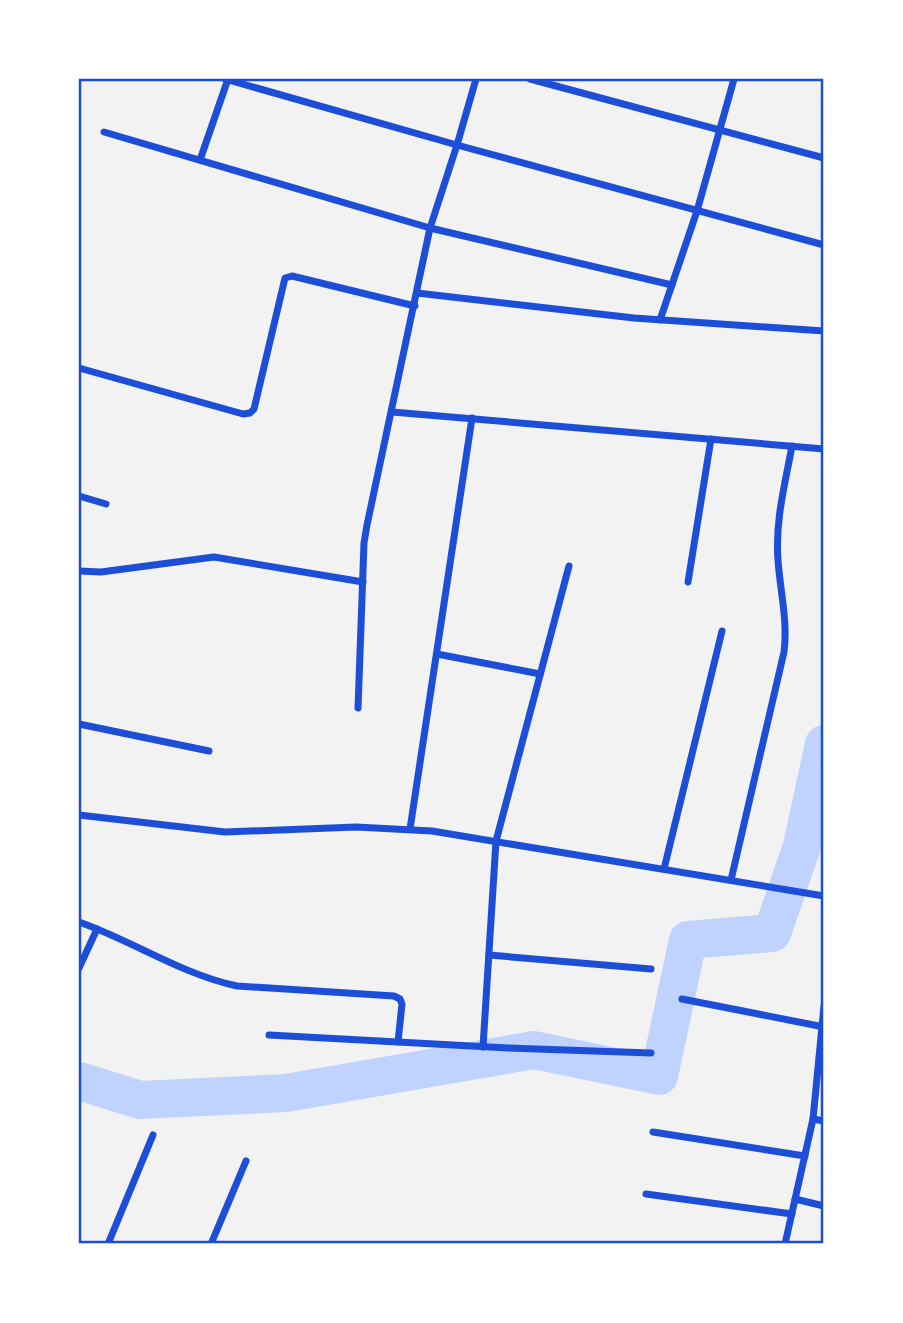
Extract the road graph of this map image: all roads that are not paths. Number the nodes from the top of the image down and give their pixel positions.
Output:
1 (227, 79) edge
2 (476, 79) edge
3 (530, 79) edge
4 (734, 79) edge
5 (720, 130) junction
6 (104, 132) dead end
7 (457, 145) junction
8 (824, 158) edge
9 (200, 160) junction
10 (697, 211) junction
11 (430, 228) junction
12 (824, 245) edge
13 (672, 285) junction
14 (417, 293) junction
15 (415, 306) junction
16 (660, 320) junction
17 (824, 331) edge
18 (79, 368) edge
19 (392, 412) junction
20 (472, 418) junction
21 (711, 439) junction
22 (792, 446) junction
23 (824, 449) edge
24 (79, 496) edge
25 (106, 504) dead end
26 (569, 566) dead end
27 (79, 571) edge
28 (363, 582) junction
29 (688, 582) dead end
30 (722, 631) dead end
31 (437, 654) junction
32 (540, 674) junction
33 (358, 708) dead end
34 (79, 723) edge
35 (209, 751) dead end
36 (79, 815) edge
37 (410, 829) junction
38 (496, 841) junction
39 (664, 869) junction
40 (732, 880) junction
41 (824, 897) edge
42 (79, 922) edge
43 (97, 929) junction
44 (489, 955) junction
45 (79, 968) edge
46 (651, 969) dead end
47 (682, 999) dead end
48 (824, 1006) edge
49 (823, 1027) edge
50 (270, 1035) dead end
51 (398, 1042) junction
52 (483, 1047) junction
53 (651, 1053) dead end
54 (813, 1119) junction
55 (824, 1121) edge
56 (653, 1132) dead end
57 (153, 1135) dead end
58 (805, 1156) junction
59 (246, 1161) dead end
60 (646, 1194) dead end
61 (795, 1199) junction
62 (824, 1206) edge
63 (792, 1213) junction
64 (108, 1244) edge
65 (211, 1244) edge
66 (785, 1244) edge

1 - 7 street
1 - 9 street
2 - 7 street
3 - 5 street
4 - 5 street
5 - 8 street
5 - 10 street
6 - 9 street
7 - 10 street
7 - 11 street
9 - 11 street
10 - 12 street
10 - 13 street
11 - 13 street
11 - 14 street
13 - 16 street
14 - 15 street
14 - 16 street
15 - 18 street
15 - 19 street
16 - 17 street
19 - 20 street
19 - 28 street
20 - 21 street
20 - 31 street
21 - 22 street
21 - 29 street
22 - 23 street
22 - 40 street
24 - 25 street
26 - 32 street
27 - 28 street
28 - 33 street
30 - 39 street
31 - 32 street
31 - 37 street
32 - 38 street
34 - 35 street
36 - 37 street
37 - 38 street
38 - 39 street
38 - 44 street
39 - 40 street
40 - 41 street
42 - 43 street
43 - 45 street
43 - 51 street
44 - 46 street
44 - 52 street
47 - 49 street
48 - 49 street
49 - 54 street
50 - 51 street
51 - 52 street
52 - 53 street
54 - 55 street
54 - 58 street
56 - 58 street
57 - 64 street
58 - 61 street
59 - 65 street
60 - 63 street
61 - 62 street
61 - 63 street
63 - 66 street

